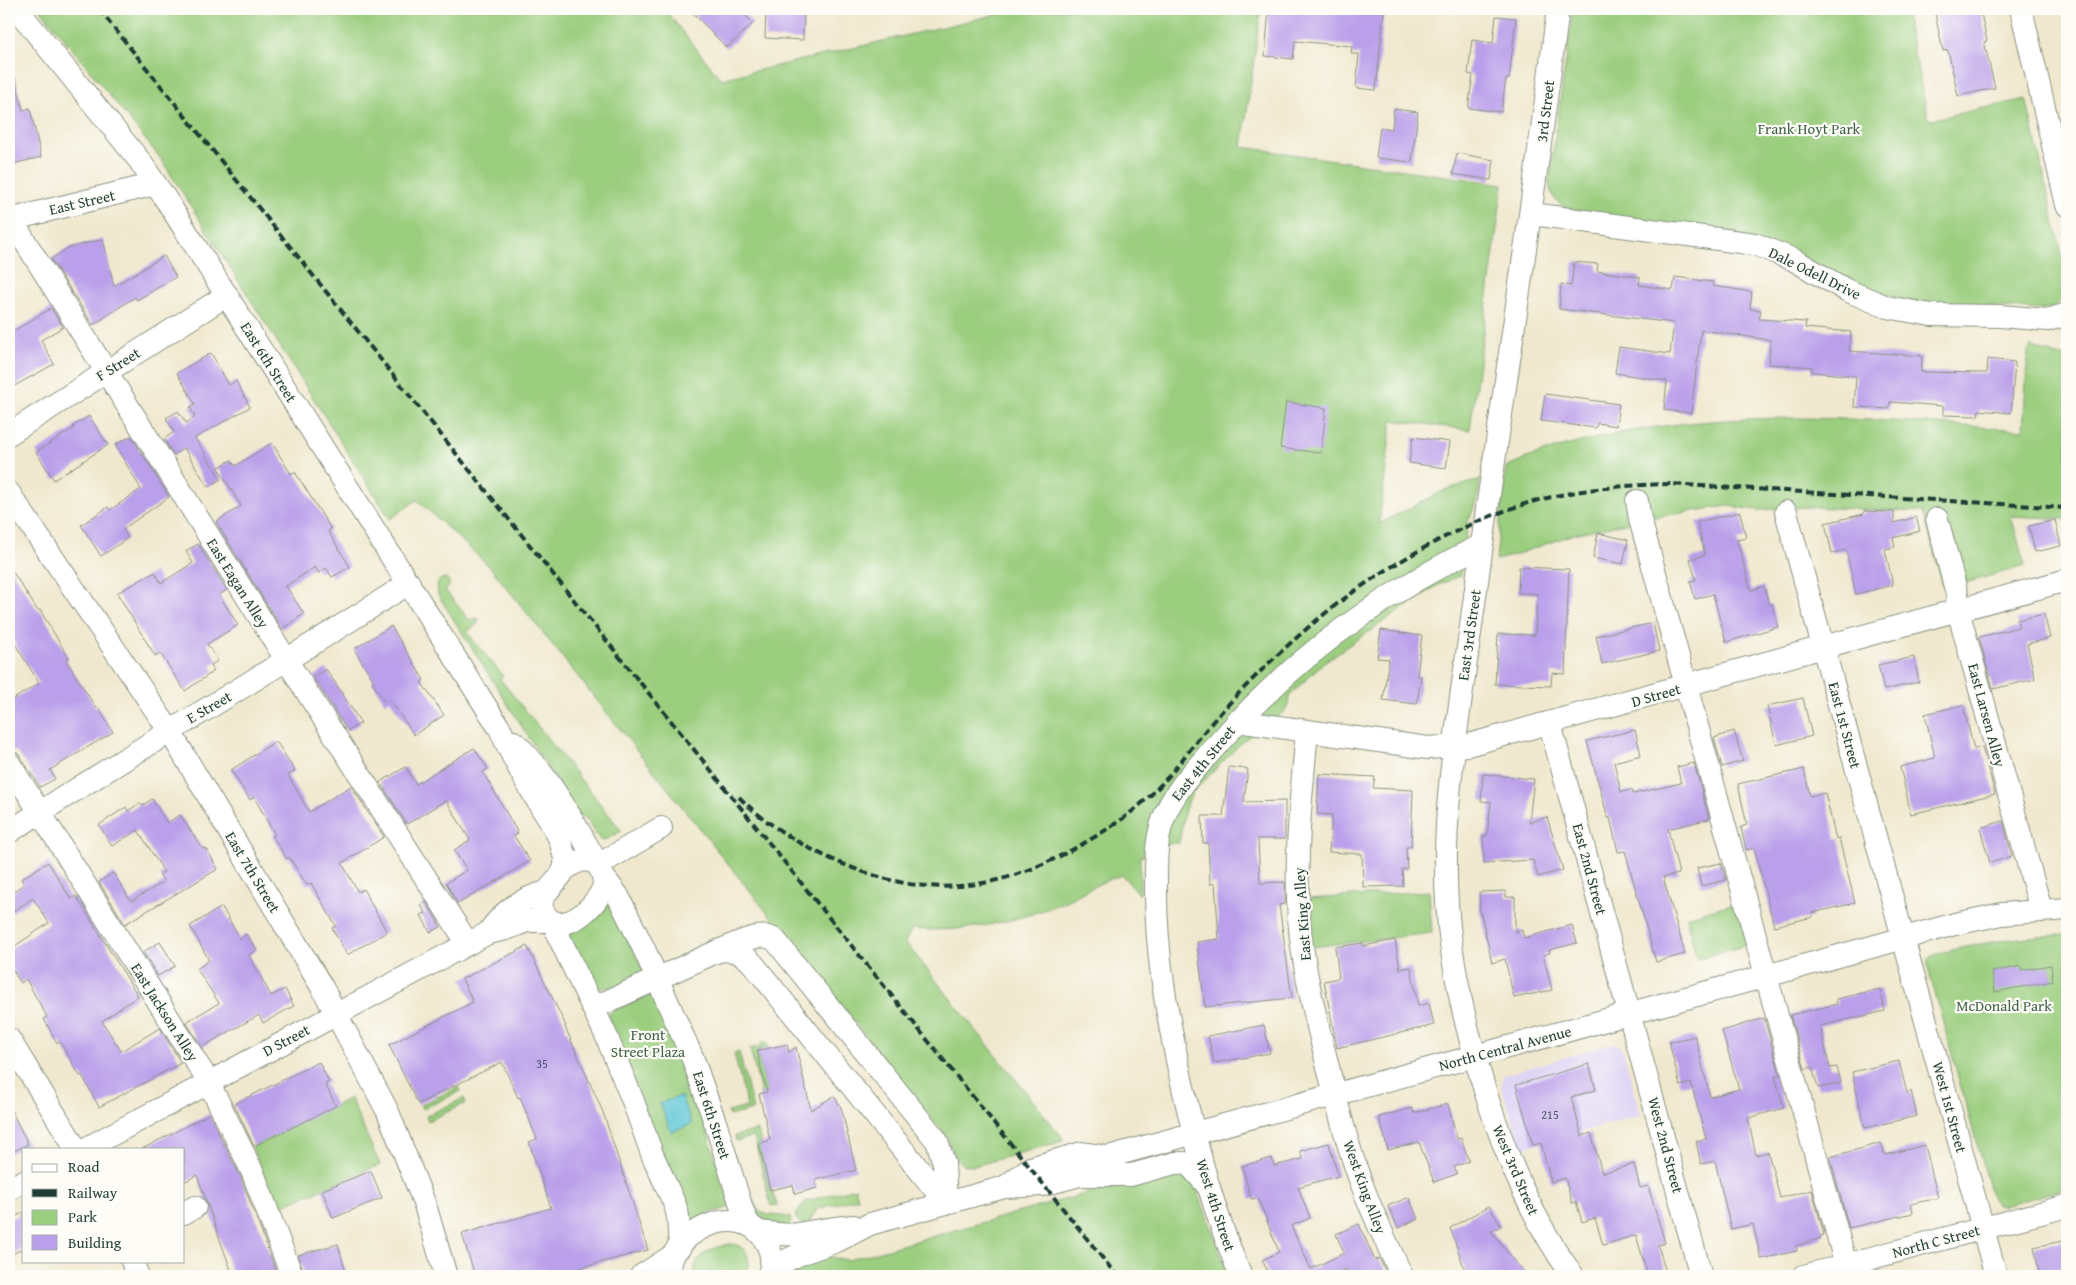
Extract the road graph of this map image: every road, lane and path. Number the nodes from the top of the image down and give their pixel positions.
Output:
1 (17, 9) edge
2 (1558, 9) edge
3 (2021, 9) edge
4 (155, 184) junction
5 (2067, 205) edge
6 (1532, 214) junction
7 (10, 219) edge
8 (227, 295) junction
9 (2067, 314) edge
10 (106, 372) junction
11 (9, 434) edge
12 (9, 493) edge
13 (1637, 500) dead end
14 (1786, 512) dead end
15 (1937, 519) dead end
16 (1482, 545) junction
17 (2067, 580) edge
18 (409, 583) junction
19 (1958, 610) junction
20 (1824, 648) junction
21 (287, 661) junction
22 (1686, 686) junction
23 (1237, 722) junction
24 (1550, 724) junction
25 (500, 729) junction
26 (169, 730) junction
27 (1307, 731) junction
28 (1454, 748) junction
29 (9, 763) edge
30 (40, 812) junction
31 (661, 828) dead end
32 (9, 832) edge
33 (600, 870) junction
34 (564, 871) junction
35 (546, 892) junction
36 (2067, 909) edge
37 (2041, 910) junction
38 (553, 921) junction
39 (488, 933) junction
40 (1903, 938) junction
41 (468, 944) junction
42 (718, 952) junction
43 (1767, 976) junction
44 (658, 978) junction
45 (592, 1008) junction
46 (335, 1013) junction
47 (1630, 1013) junction
48 (9, 1038) edge
49 (1475, 1056) junction
50 (208, 1081) junction
51 (1335, 1094) junction
52 (1193, 1134) junction
53 (75, 1148) edge
54 (87, 1148) edge
55 (1108, 1157) junction
56 (1080, 1175) junction
57 (22, 1183) edge
58 (1005, 1187) junction
59 (1208, 1187) junction
60 (9, 1189) edge
61 (946, 1203) junction
62 (2067, 1206) edge
63 (870, 1224) junction
64 (753, 1227) junction
65 (1983, 1229) junction
66 (674, 1260) edge
67 (132, 1262) edge
68 (1848, 1270) edge
69 (770, 1272) edge
70 (138, 1276) edge
71 (292, 1276) edge
72 (446, 1276) edge
73 (640, 1276) edge
74 (1241, 1276) edge
75 (1402, 1276) edge
76 (1573, 1276) edge
77 (1701, 1276) edge
78 (1804, 1276) edge
79 (1996, 1276) edge

1 - 4 street, East 6th Street
2 - 6 street, 3rd Street
3 - 5 street
4 - 7 street, East Street
4 - 8 street, East 6th Street
6 - 9 street, Dale Odell Drive
6 - 16 street, East 3rd Street
7 - 10 street, East Eagan Alley
8 - 10 street, F Street
8 - 18 street, East 6th Street
10 - 11 street, F Street
10 - 21 street, East Eagan Alley
12 - 26 street, East 7th Street
13 - 22 street
14 - 20 street, East 1st Street
15 - 19 street, East Larsen Alley
16 - 23 street, East 4th Street
16 - 28 street, East 3rd Street
17 - 19 street, D Street
18 - 21 street, E Street
18 - 25 street, East 6th Street
19 - 20 street, D Street
19 - 37 street, East Larsen Alley
20 - 22 street, D Street
20 - 40 street, East 1st Street
21 - 26 street, E Street
21 - 41 street, East Eagan Alley
22 - 24 street, D Street
22 - 43 street
23 - 27 street, D Street
23 - 52 street, East 4th Street
24 - 28 street, D Street
24 - 47 street, East 2nd Street
25 - 33 street, East 6th Street
25 - 34 street, East 6th Street
26 - 30 street, E Street
26 - 46 street, East 7th Street
27 - 28 street, D Street
27 - 51 street, East King Alley
28 - 49 street, East 3rd Street
29 - 30 street, East Jackson Alley
30 - 32 street, E Street
30 - 50 street, East Jackson Alley
31 - 33 street
33 - 34 street
33 - 38 street
33 - 44 street, East 6th Street
34 - 35 street
35 - 38 street
35 - 39 street, D Street
36 - 37 street, North Central Avenue
37 - 40 street, North Central Avenue
38 - 39 street, D Street
38 - 45 street
39 - 41 street, D Street
40 - 43 street, North Central Avenue
40 - 65 street, West 1st Street
41 - 46 street, D Street
42 - 44 street
42 - 61 street
42 - 61 street
43 - 47 street, North Central Avenue
43 - 68 street
44 - 45 street
44 - 64 street, East 6th Street
45 - 66 street
46 - 50 street, D Street
46 - 72 street, East 7th Street
47 - 49 street, North Central Avenue
47 - 77 street, West 2nd Street
48 - 53 street
49 - 51 street, North Central Avenue
49 - 76 street, West 3rd Street
50 - 54 street, D Street
50 - 71 street, East Jackson Alley
51 - 52 street, North Central Avenue
51 - 75 street, West King Alley
52 - 55 street, North Central Avenue
52 - 59 street, West 4th Street
55 - 56 street, North Central Avenue
55 - 58 street, North Central Avenue
56 - 58 street, North Central Avenue
56 - 59 street
57 - 60 street
58 - 61 street, North Central Avenue
59 - 74 street, West 4th Street
61 - 63 street, North Central Avenue
62 - 65 street, North C Street
63 - 64 street, North Central Avenue
63 - 69 street, North Central Avenue
64 - 66 street, North Central Avenue
64 - 69 street, East 6th Street
65 - 68 street, North C Street
65 - 79 street, West 1st Street
66 - 73 street
67 - 70 street
68 - 78 street, North C Street

